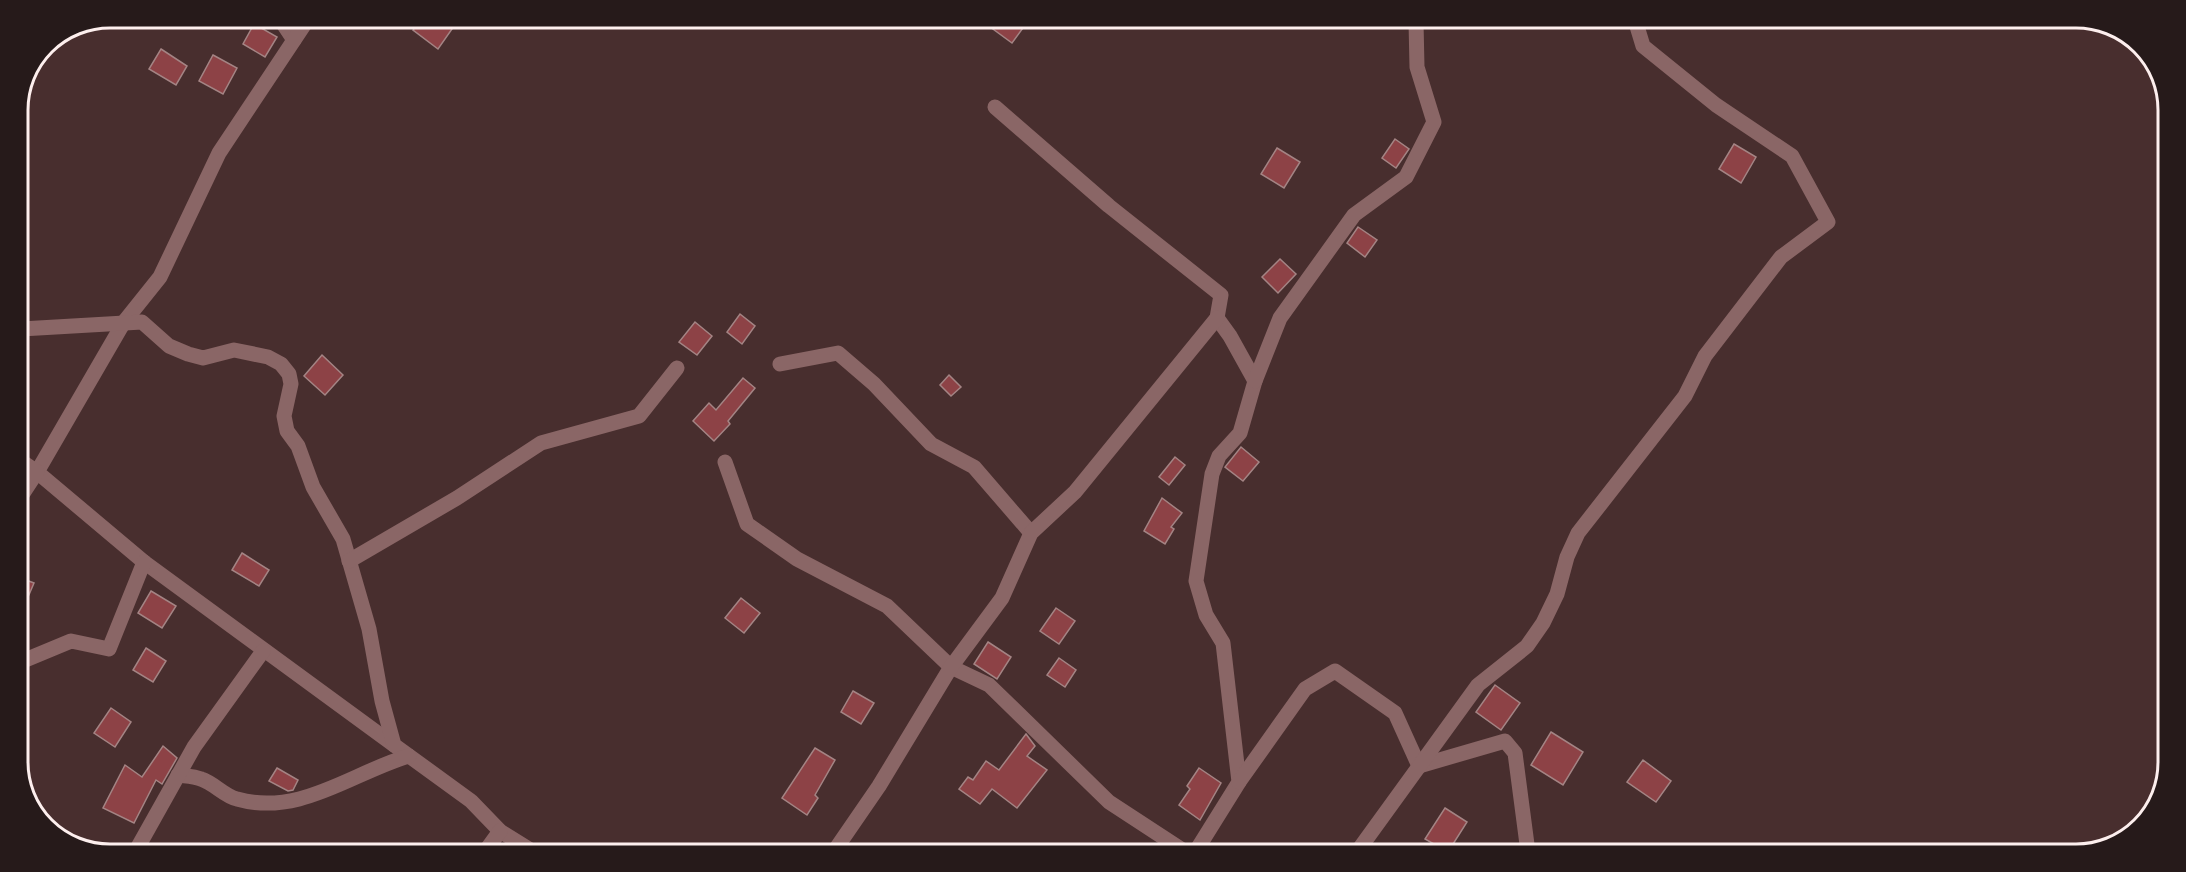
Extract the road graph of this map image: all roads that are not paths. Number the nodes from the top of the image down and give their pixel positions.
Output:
1 (286, 28) edge
2 (302, 28) edge
3 (1416, 28) edge
4 (1638, 28) edge
5 (294, 40) junction
6 (995, 107) dead end
7 (1217, 318) junction
8 (123, 322) junction
9 (28, 328) edge
10 (780, 364) dead end
11 (677, 368) dead end
12 (1255, 381) junction
13 (725, 462) dead end
14 (29, 466) edge
15 (38, 472) junction
16 (29, 486) edge
17 (1031, 533) junction
18 (349, 561) junction
19 (144, 562) junction
20 (263, 651) junction
21 (29, 659) edge
22 (951, 667) junction
23 (394, 745) junction
24 (409, 756) junction
25 (1419, 766) junction
26 (178, 775) junction
27 (1239, 782) junction
28 (500, 831) junction
29 (140, 844) edge
30 (491, 844) edge
31 (521, 844) edge
32 (839, 844) edge
33 (1173, 844) edge
34 (1200, 844) edge
35 (1364, 844) edge
36 (1527, 844) edge

1 - 5 street
2 - 5 street
3 - 12 street
4 - 25 street
5 - 8 street
6 - 7 street
7 - 12 street
7 - 17 street
8 - 9 street
8 - 15 street
8 - 18 street
10 - 17 street
11 - 18 street
12 - 27 street
13 - 22 street
14 - 15 street
15 - 16 street
15 - 19 street
17 - 22 street
18 - 23 street
19 - 20 street
19 - 21 street
20 - 23 street
20 - 26 street
22 - 32 street
22 - 33 street
23 - 24 street
24 - 26 street
24 - 28 street
25 - 27 street
25 - 35 street
25 - 36 street
26 - 29 street
27 - 34 street
28 - 30 street
28 - 31 street

